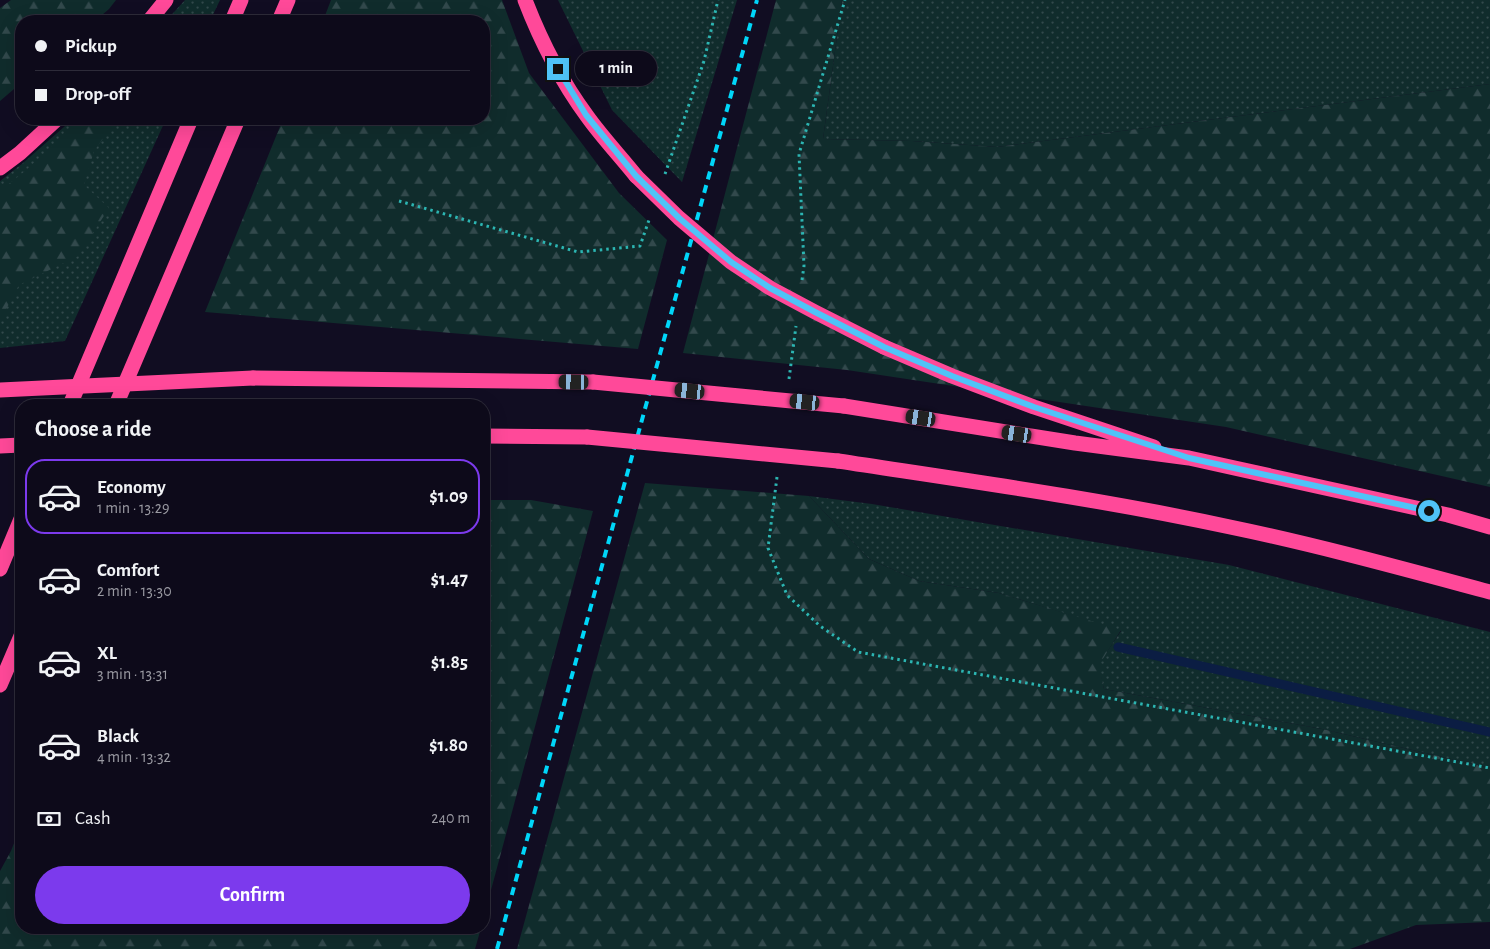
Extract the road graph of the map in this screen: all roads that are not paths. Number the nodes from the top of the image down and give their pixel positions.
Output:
1 (166, 0) edge
2 (241, 0) edge
3 (288, 0) edge
4 (524, 0) edge
5 (154, 15) edge
6 (235, 15) edge
7 (282, 15) edge
8 (50, 125) edge
9 (188, 125) edge
10 (235, 125) edge
11 (0, 168) edge
12 (0, 390) edge
13 (73, 399) edge
14 (119, 399) edge
15 (490, 436) edge
16 (15, 445) edge
17 (0, 446) edge
18 (1189, 458) junction
19 (1490, 527) edge
20 (15, 533) edge
21 (0, 569) edge
22 (1490, 592) edge
23 (15, 650) edge
24 (0, 685) edge

1 - 5 highway
2 - 6 highway
3 - 7 highway
4 - 18 highway, bridge
8 - 11 highway
9 - 13 highway
10 - 14 highway
12 - 18 highway, bridge
15 - 22 highway, bridge
16 - 17 highway
18 - 19 highway
20 - 21 highway
23 - 24 highway

